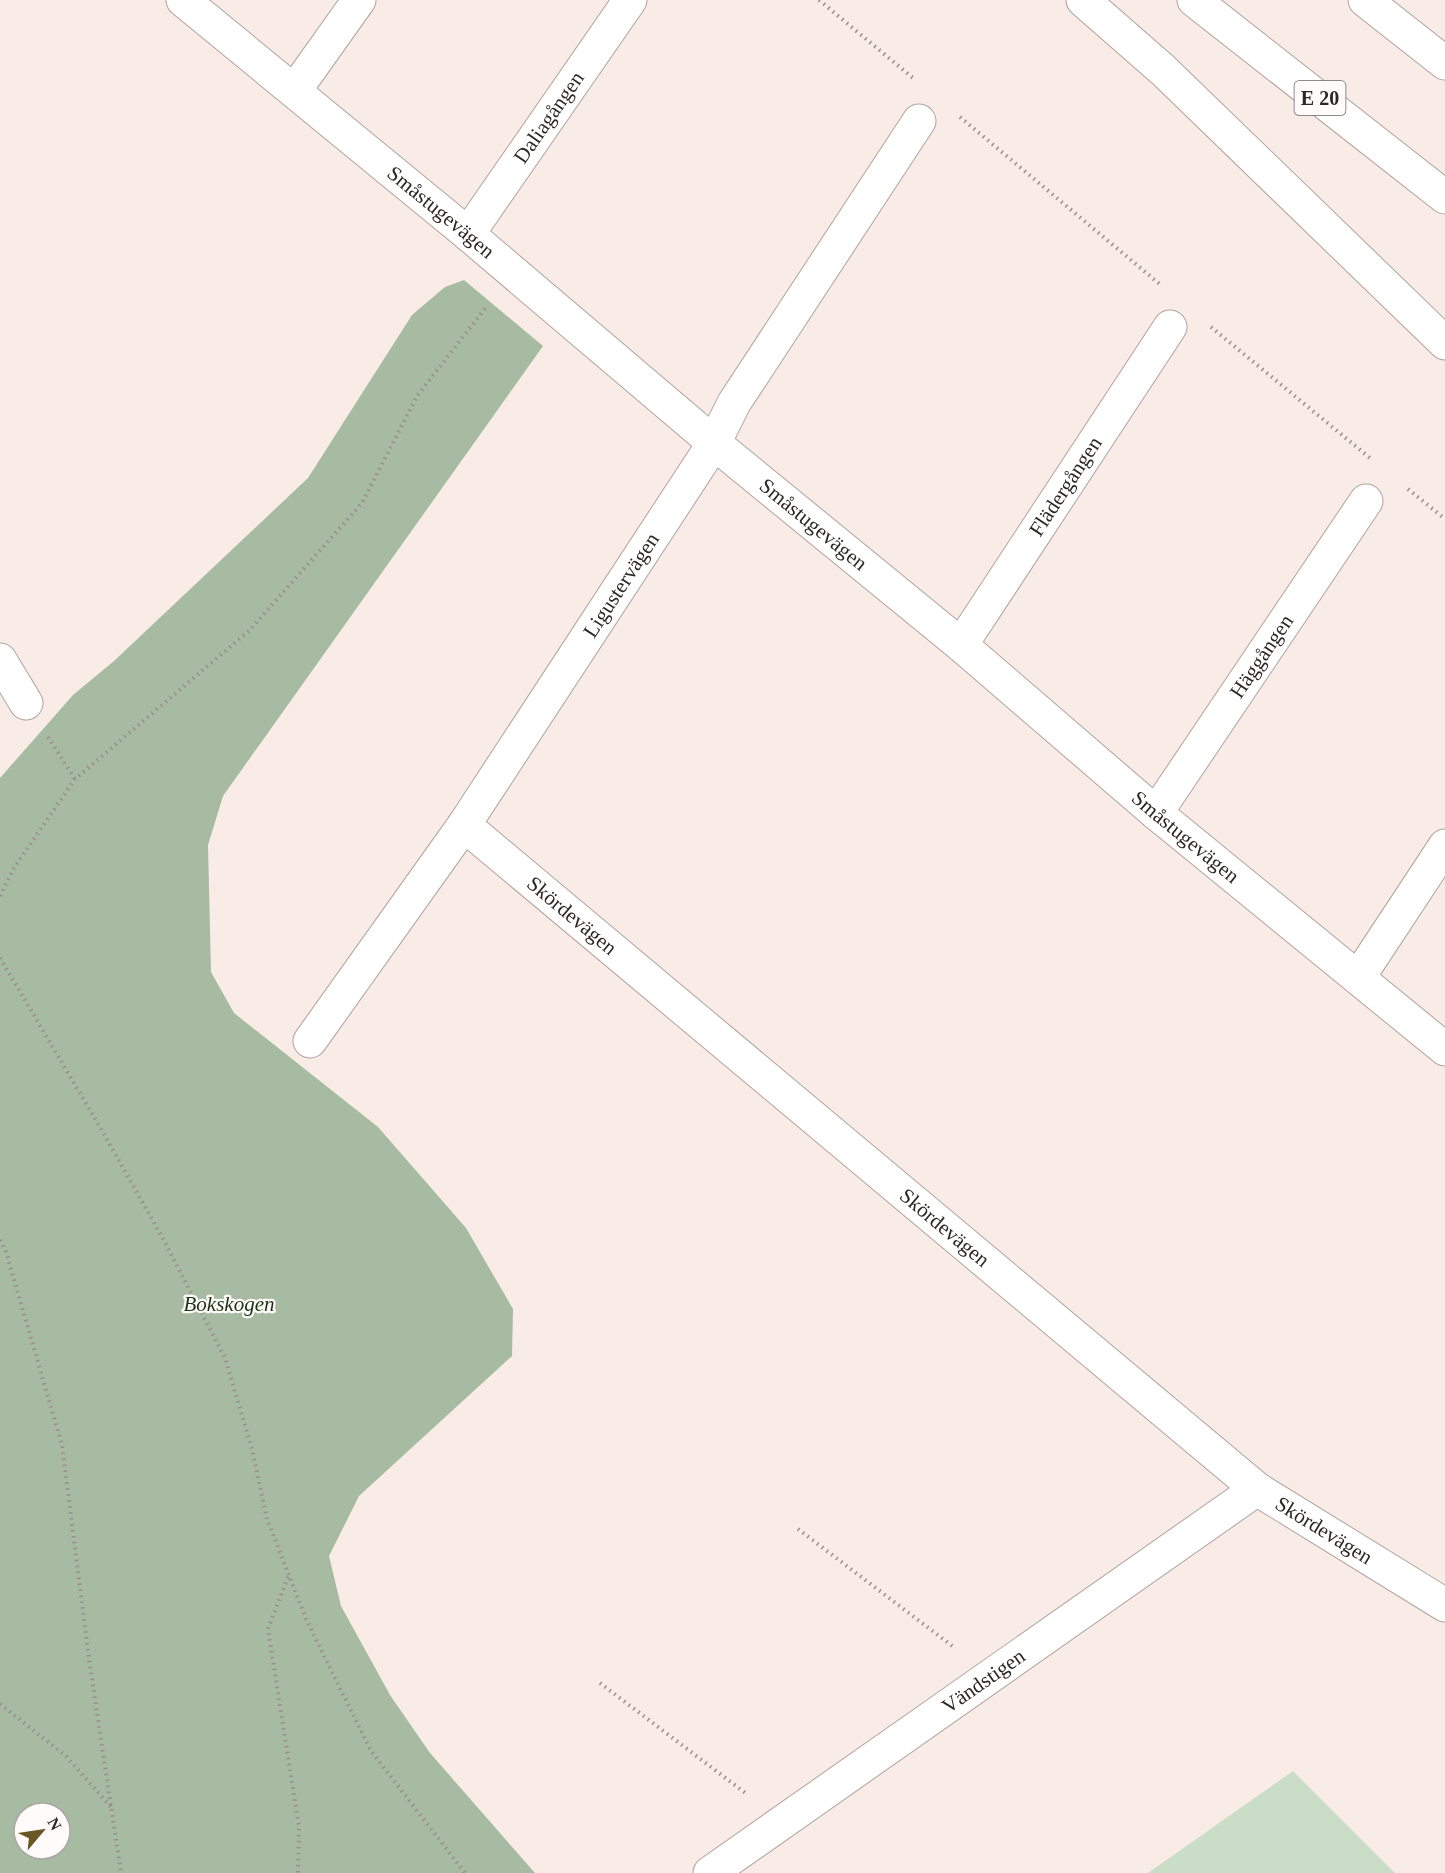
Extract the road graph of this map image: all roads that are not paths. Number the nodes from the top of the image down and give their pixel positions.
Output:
1 (183, 0) edge
2 (359, 0) edge
3 (630, 0) edge
4 (1083, 0) edge
5 (1194, 0) edge
6 (1365, 0) edge
7 (1445, 63) edge
8 (296, 90) junction
9 (919, 121) dead end
10 (1445, 197) edge
11 (468, 234) junction
12 (1170, 327) dead end
13 (1445, 343) edge
14 (714, 443) junction
15 (1366, 501) dead end
16 (961, 645) junction
17 (0, 660) edge
18 (26, 703) road end
19 (1156, 813) junction
20 (464, 825) junction
21 (1445, 846) edge
22 (1358, 978) junction
23 (310, 1041) dead end
24 (1445, 1049) edge
25 (1257, 1489) junction
26 (1445, 1605) edge
27 (710, 1873) edge

1 - 8 main road, Småstugevägen
2 - 8 main road
3 - 11 main road, Daliagången
4 - 13 main road
5 - 10 main road, E 20
6 - 7 main road
8 - 11 main road, Småstugevägen
9 - 14 main road, Ligustervägen
11 - 14 main road, Småstugevägen
12 - 16 main road, Flädergången
14 - 16 main road, Småstugevägen
14 - 20 main road, Ligustervägen
15 - 19 main road, Häggången
16 - 19 main road, Småstugevägen
17 - 18 main road
19 - 22 main road, Småstugevägen
20 - 23 main road, Ligustervägen
20 - 25 main road, Skördevägen
21 - 22 main road
22 - 24 main road, Småstugevägen
25 - 26 main road, Skördevägen
25 - 27 main road, Vändstigen

